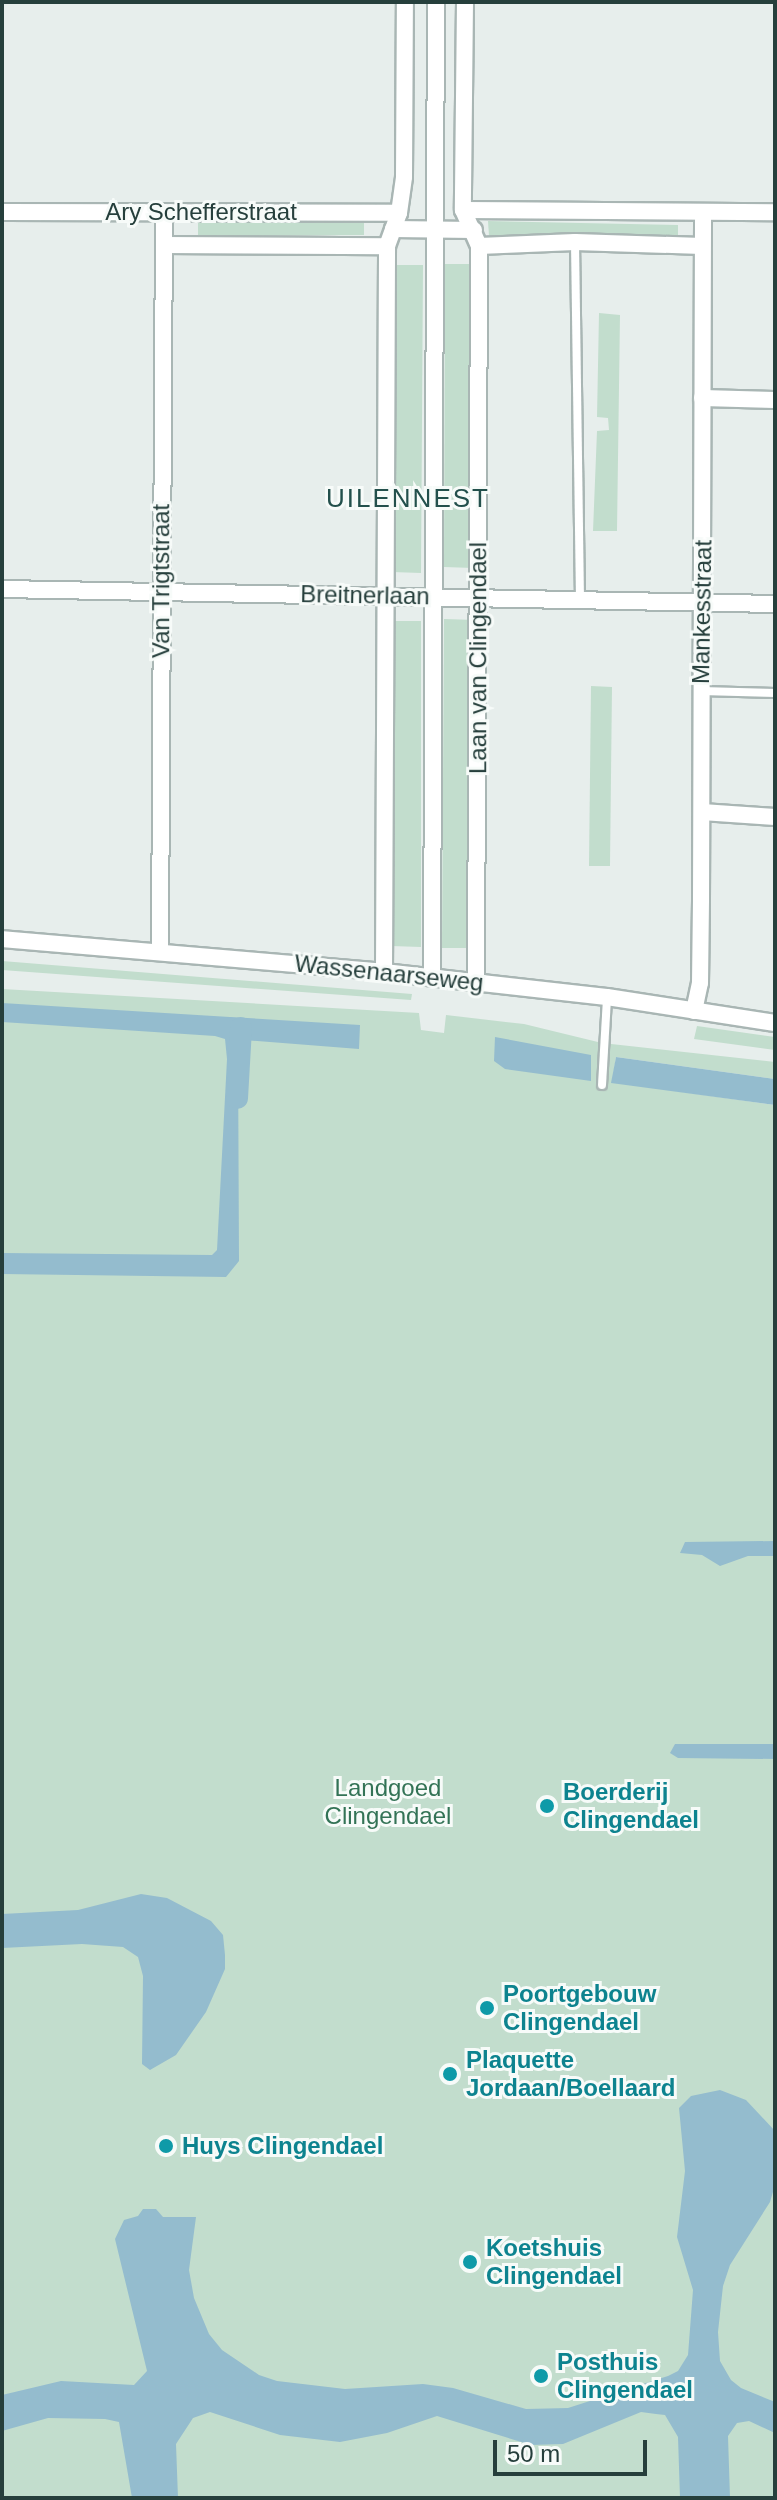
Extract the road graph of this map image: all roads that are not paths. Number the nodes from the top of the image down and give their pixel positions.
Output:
1 (405, 2) edge
2 (436, 2) edge
3 (465, 2) edge
4 (463, 210) junction
5 (2, 212) edge
6 (164, 212) junction
7 (703, 212) junction
8 (775, 212) edge
9 (399, 213) junction
10 (393, 229) junction
11 (435, 229) junction
12 (476, 238) junction
13 (575, 242) junction
14 (164, 245) junction
15 (387, 246) junction
16 (702, 246) junction
17 (702, 398) junction
18 (775, 400) edge
19 (2, 589) edge
20 (161, 591) junction
21 (386, 595) junction
22 (434, 596) junction
23 (479, 597) junction
24 (580, 599) junction
25 (703, 602) junction
26 (775, 604) edge
27 (701, 691) junction
28 (775, 693) edge
29 (702, 812) junction
30 (775, 817) edge
31 (2, 939) edge
32 (160, 950) junction
33 (384, 972) junction
34 (432, 978) junction
35 (476, 982) junction
36 (607, 997) junction
37 (694, 1011) junction
38 (775, 1023) edge
39 (602, 1085) dead end

1 - 9 street
2 - 11 street, Laan van Clingendael
3 - 4 street, Laan van Clingendael
4 - 7 street
4 - 12 street, Laan van Clingendael
5 - 6 street, Ary Schefferstraat
6 - 9 street, Ary Schefferstraat
6 - 14 street, Van Trigtstraat
7 - 8 street
7 - 16 street, Mankesstraat
9 - 10 street
10 - 11 street
10 - 15 street
11 - 12 street
11 - 22 street, Laan van Clingendael
12 - 13 street
12 - 23 street, Laan van Clingendael
13 - 16 street
13 - 24 lane
14 - 15 street, Ary Schefferstraat
14 - 20 street, Van Trigtstraat
15 - 21 street
16 - 17 street, Mankesstraat
17 - 18 street
17 - 25 street, Mankesstraat
19 - 20 street, Breitnerlaan
20 - 21 street, Breitnerlaan
20 - 32 street, Van Trigtstraat
21 - 22 street, Breitnerlaan
21 - 33 street
22 - 23 street, Breitnerlaan
22 - 34 street, Laan van Clingendael
23 - 24 street, Breitnerlaan
23 - 35 street, Laan van Clingendael
24 - 25 street, Breitnerlaan
25 - 26 street, Breitnerlaan
25 - 27 street, Mankesstraat
27 - 28 lane
27 - 29 street, Mankesstraat
29 - 30 street
29 - 37 street, Mankesstraat
31 - 32 street, Wassenaarseweg
32 - 33 street, Wassenaarseweg
33 - 34 street, Wassenaarseweg
34 - 35 street, Wassenaarseweg
35 - 36 street, Wassenaarseweg
36 - 37 street, Wassenaarseweg
36 - 39 lane
37 - 38 street, Wassenaarseweg

